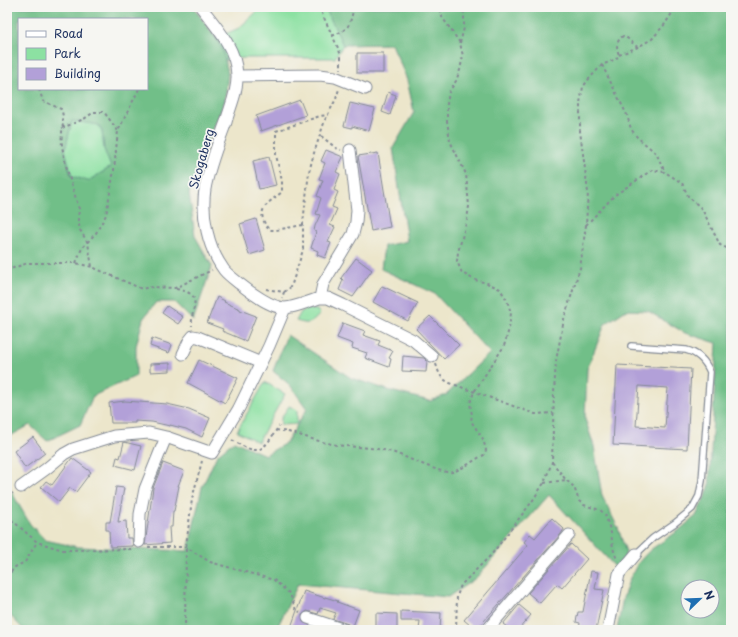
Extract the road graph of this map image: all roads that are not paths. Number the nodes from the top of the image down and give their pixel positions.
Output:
1 (201, 7) edge
2 (238, 76) junction
3 (365, 89) dead end
4 (350, 150) road end
5 (320, 298) junction
6 (282, 307) junction
7 (631, 346) dead end
8 (183, 354) dead end
9 (432, 356) road end
10 (261, 363) junction
11 (166, 437) junction
12 (21, 487) dead end
13 (569, 535) dead end
14 (139, 546) road end
15 (636, 554) joint
16 (308, 618) road end
17 (345, 630) edge
18 (487, 630) edge
19 (608, 630) edge

1 - 2 street, Skogaberg
2 - 3 street
2 - 6 street, Skogaberg
4 - 5 street
5 - 6 street
5 - 9 street
6 - 10 street
7 - 15 lane
8 - 10 street
10 - 11 street
11 - 12 street
11 - 14 street
13 - 18 street
15 - 19 street
16 - 17 street

